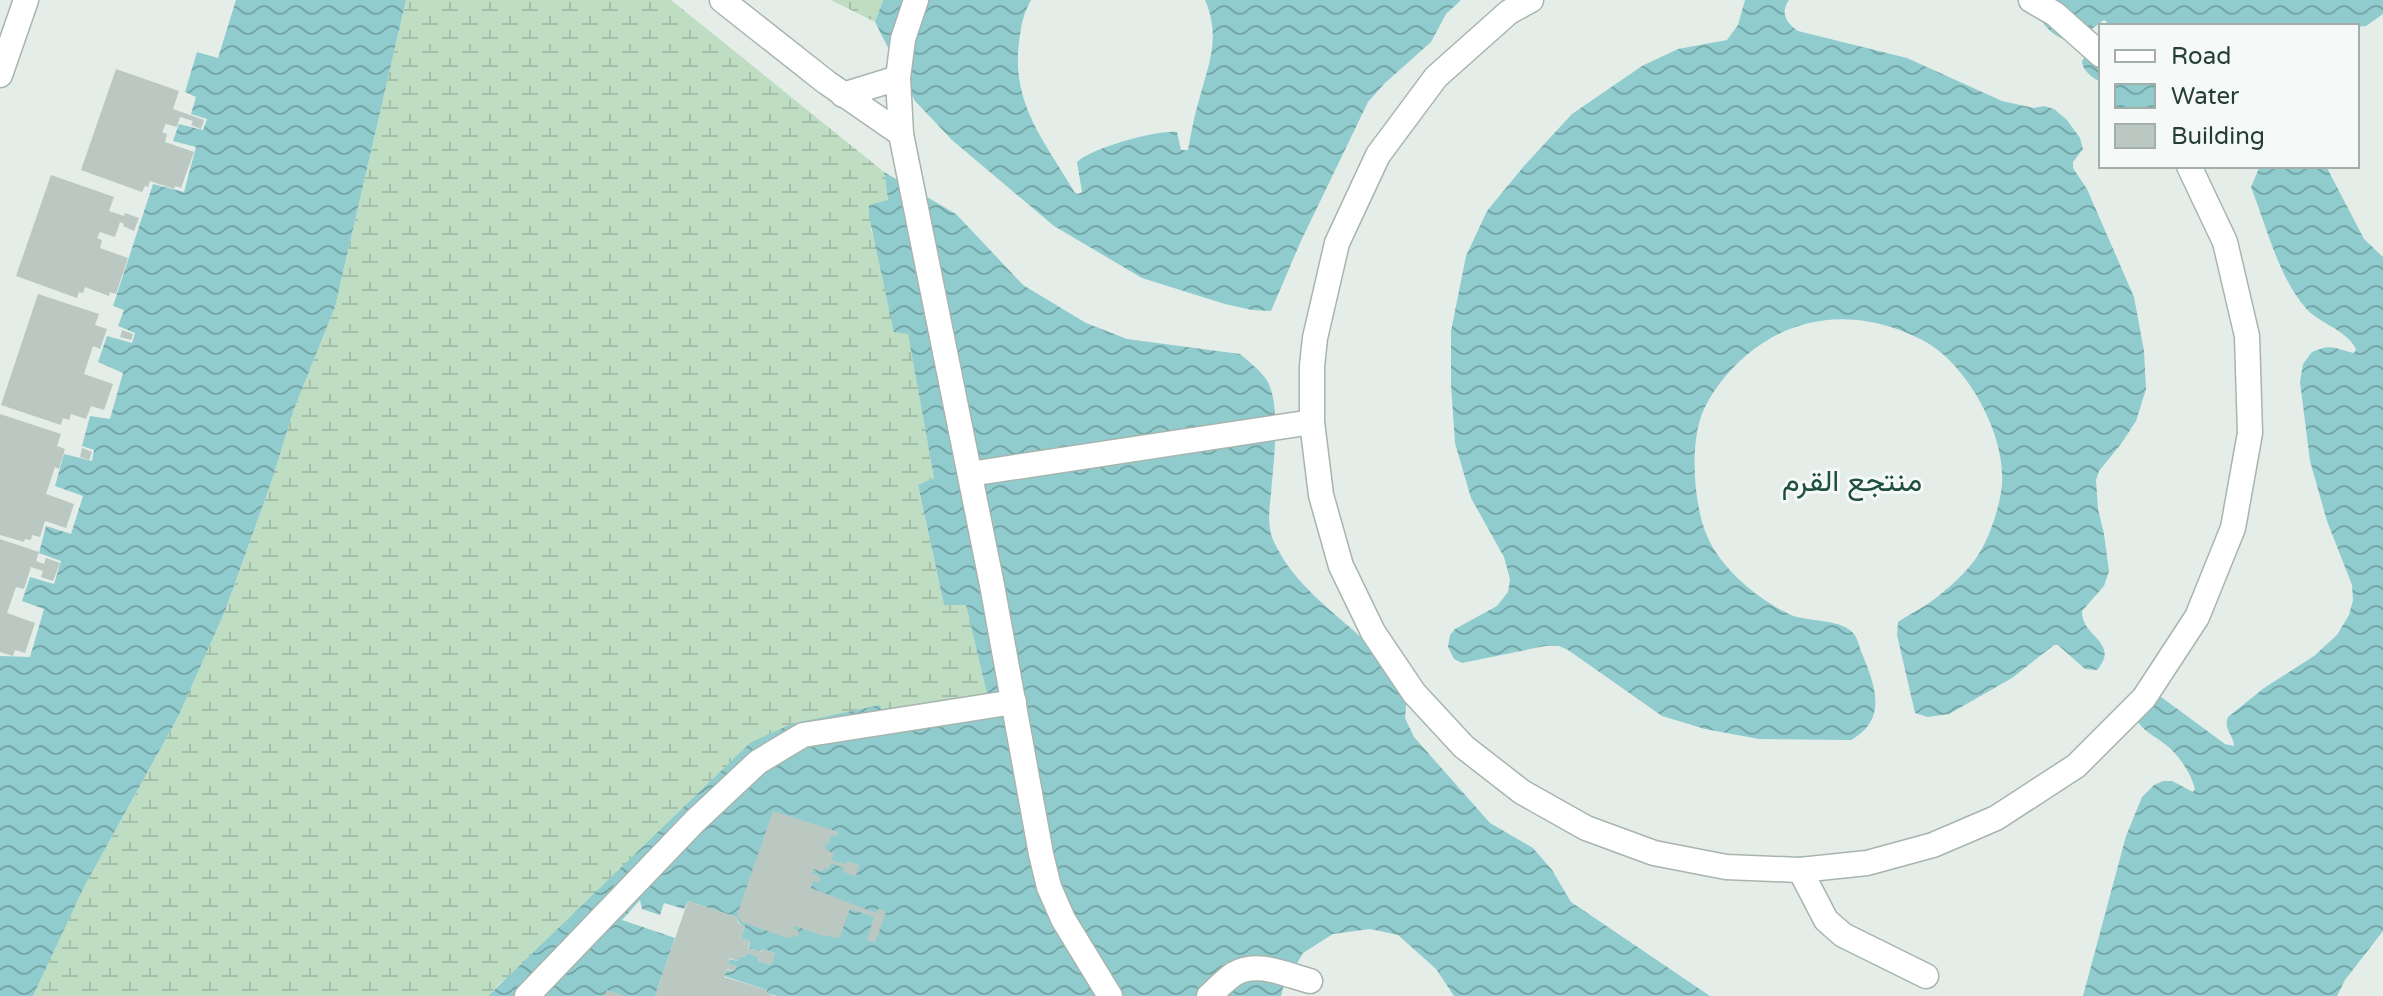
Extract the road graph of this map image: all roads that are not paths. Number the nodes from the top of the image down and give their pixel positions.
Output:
1 (26, 0) edge
2 (722, 0) edge
3 (916, 0) edge
4 (1531, 0) edge
5 (2031, 0) edge
6 (2099, 53) edge
7 (0, 75) edge
8 (898, 78) junction
9 (843, 95) junction
10 (904, 146) junction
11 (2190, 168) edge
12 (1312, 422) junction
13 (970, 474) junction
14 (1014, 702) junction
15 (1800, 870) junction
16 (1926, 976) dead end
17 (1306, 980) dead end
18 (527, 996) edge
19 (1110, 996) edge
20 (1209, 996) edge

1 - 7 street
2 - 9 street
3 - 8 street
4 - 12 street
5 - 6 street
8 - 9 street
8 - 10 street
9 - 10 street
10 - 13 street
11 - 15 street
12 - 13 street
12 - 15 street
13 - 14 street
14 - 18 street
14 - 19 street
15 - 16 street
17 - 20 street

